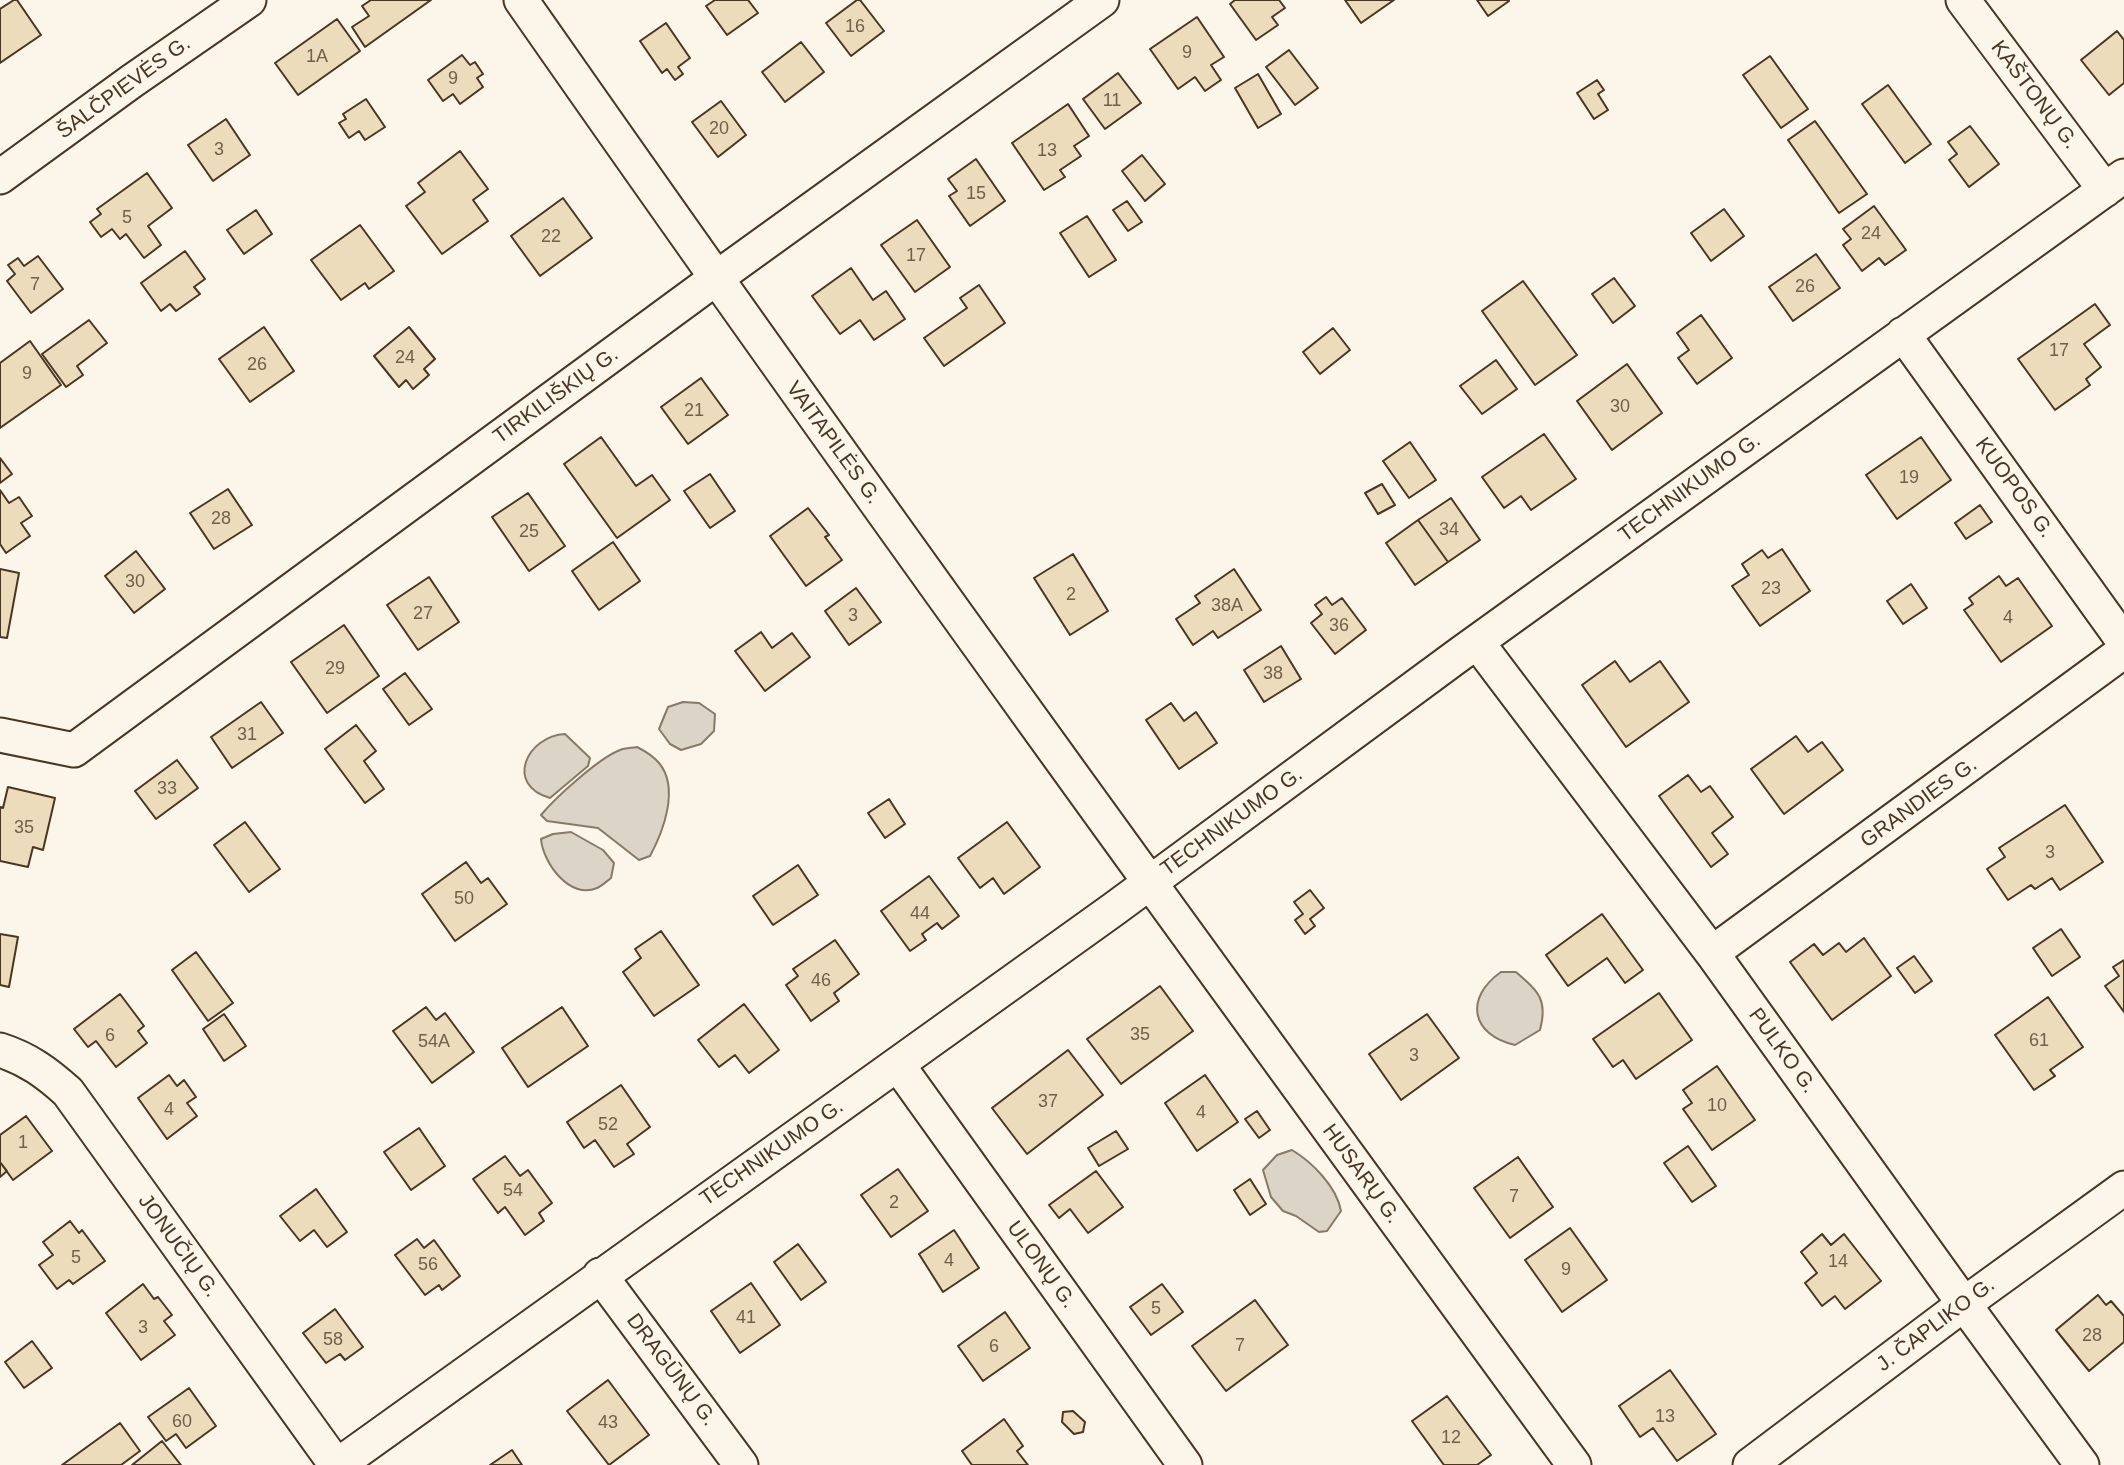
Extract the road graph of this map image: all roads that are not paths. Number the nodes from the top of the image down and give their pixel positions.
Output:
1 (249, 0) edge
2 (521, 0) edge
3 (1102, 0) edge
4 (1963, 0) edge
5 (0, 177) edge
6 (2114, 183) edge
7 (715, 279) junction
8 (1903, 334) junction
9 (1477, 642) junction
10 (2124, 642) edge
11 (2124, 651) edge
12 (0, 735) edge
13 (1149, 884) junction
14 (1712, 953) junction
15 (0, 1050) edge
16 (898, 1065) junction
17 (2124, 1188) edge
18 (600, 1275) junction
19 (1964, 1304) junction
20 (337, 1465) edge
21 (741, 1465) edge
22 (1185, 1465) edge
23 (1574, 1465) edge
24 (1749, 1465) edge
25 (2082, 1465) edge

1 - 5 street, ŠALČPIEVĖS G.
2 - 7 street, VAITAPILĖS G.
3 - 7 street, TIRKILIŠKIŲ G.
4 - 6 street, KAŠTONŲ G.
6 - 8 street, TECHNIKUMO G.
7 - 12 street, TIRKILIŠKIŲ G.
7 - 13 street, VAITAPILĖS G.
8 - 9 street, TECHNIKUMO G.
8 - 10 street, KUOPOS G.
9 - 13 street, TECHNIKUMO G.
9 - 14 street, PULKO G.
11 - 14 street, GRANDIES G.
13 - 16 street, TECHNIKUMO G.
13 - 23 street, HUSARŲ G.
14 - 19 street, PULKO G.
15 - 20 street, JONUČIŲ G.
16 - 18 street, TECHNIKUMO G.
16 - 22 street, ULONŲ G.
17 - 19 street, J. ČAPLIKO G.
18 - 20 street, TECHNIKUMO G.
18 - 21 street, DRAGŪNŲ G.
19 - 24 street, J. ČAPLIKO G.
19 - 25 street, PULKO G.

